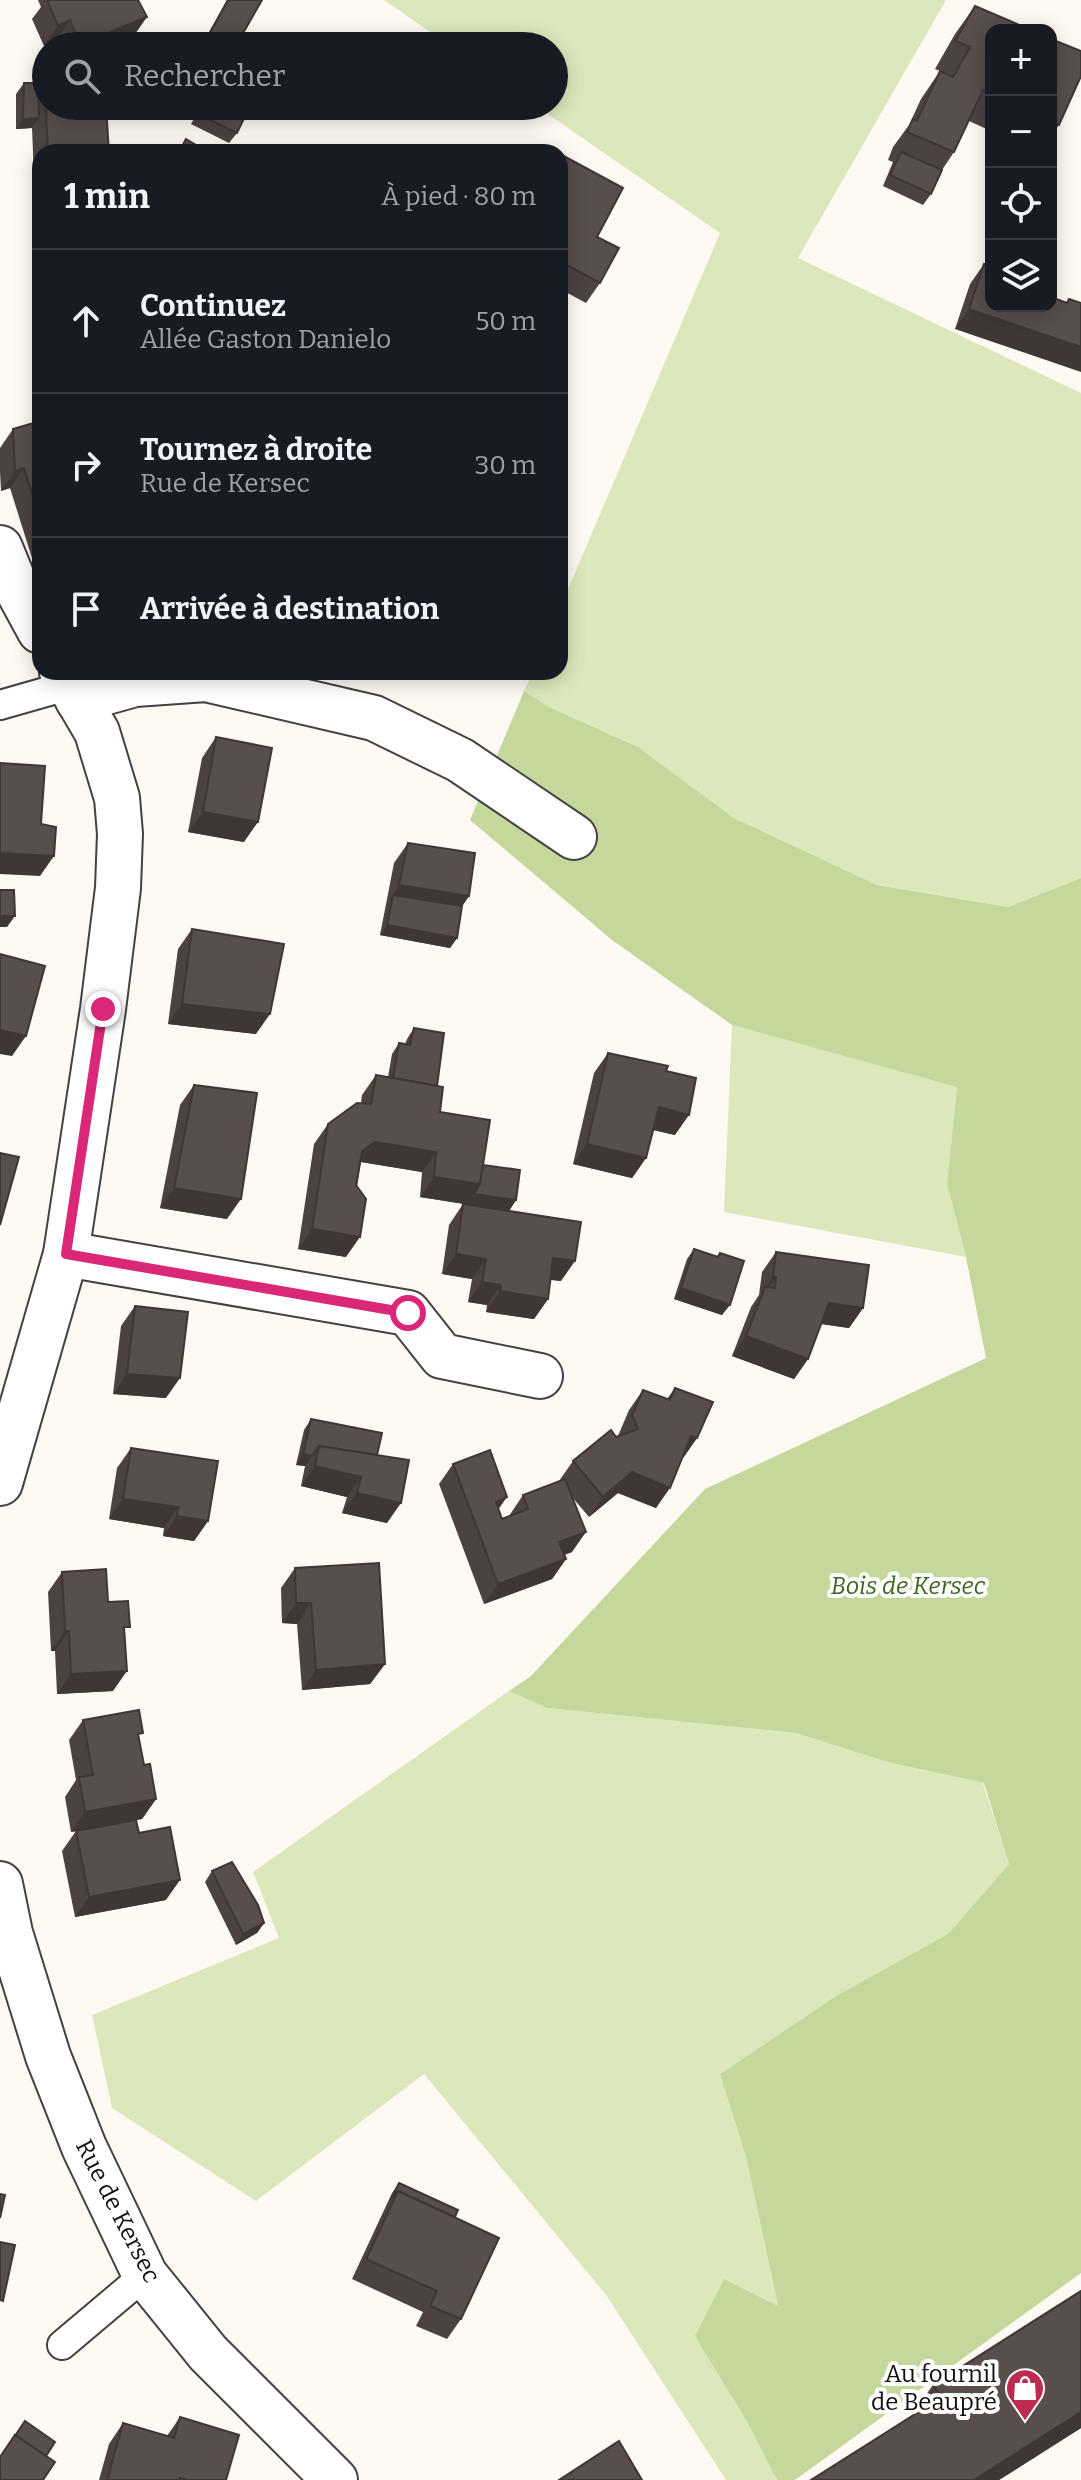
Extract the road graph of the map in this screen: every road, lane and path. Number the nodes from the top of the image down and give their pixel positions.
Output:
1 (0, 548) edge
2 (32, 616) edge
3 (192, 680) edge
4 (210, 680) edge
5 (70, 686) edge
6 (0, 705) edge
7 (574, 837) dead end
8 (66, 1254) junction
9 (540, 1376) dead end
10 (0, 1483) edge
11 (0, 1884) edge
12 (145, 2275) junction
13 (62, 2345) dead end
14 (332, 2479) edge

1 - 2 street
3 - 5 street
4 - 7 street
5 - 6 lane
5 - 8 street
8 - 9 street
8 - 10 street
11 - 12 street, Rue de Kersec
12 - 13 lane
12 - 14 street, Rue de Kersec

